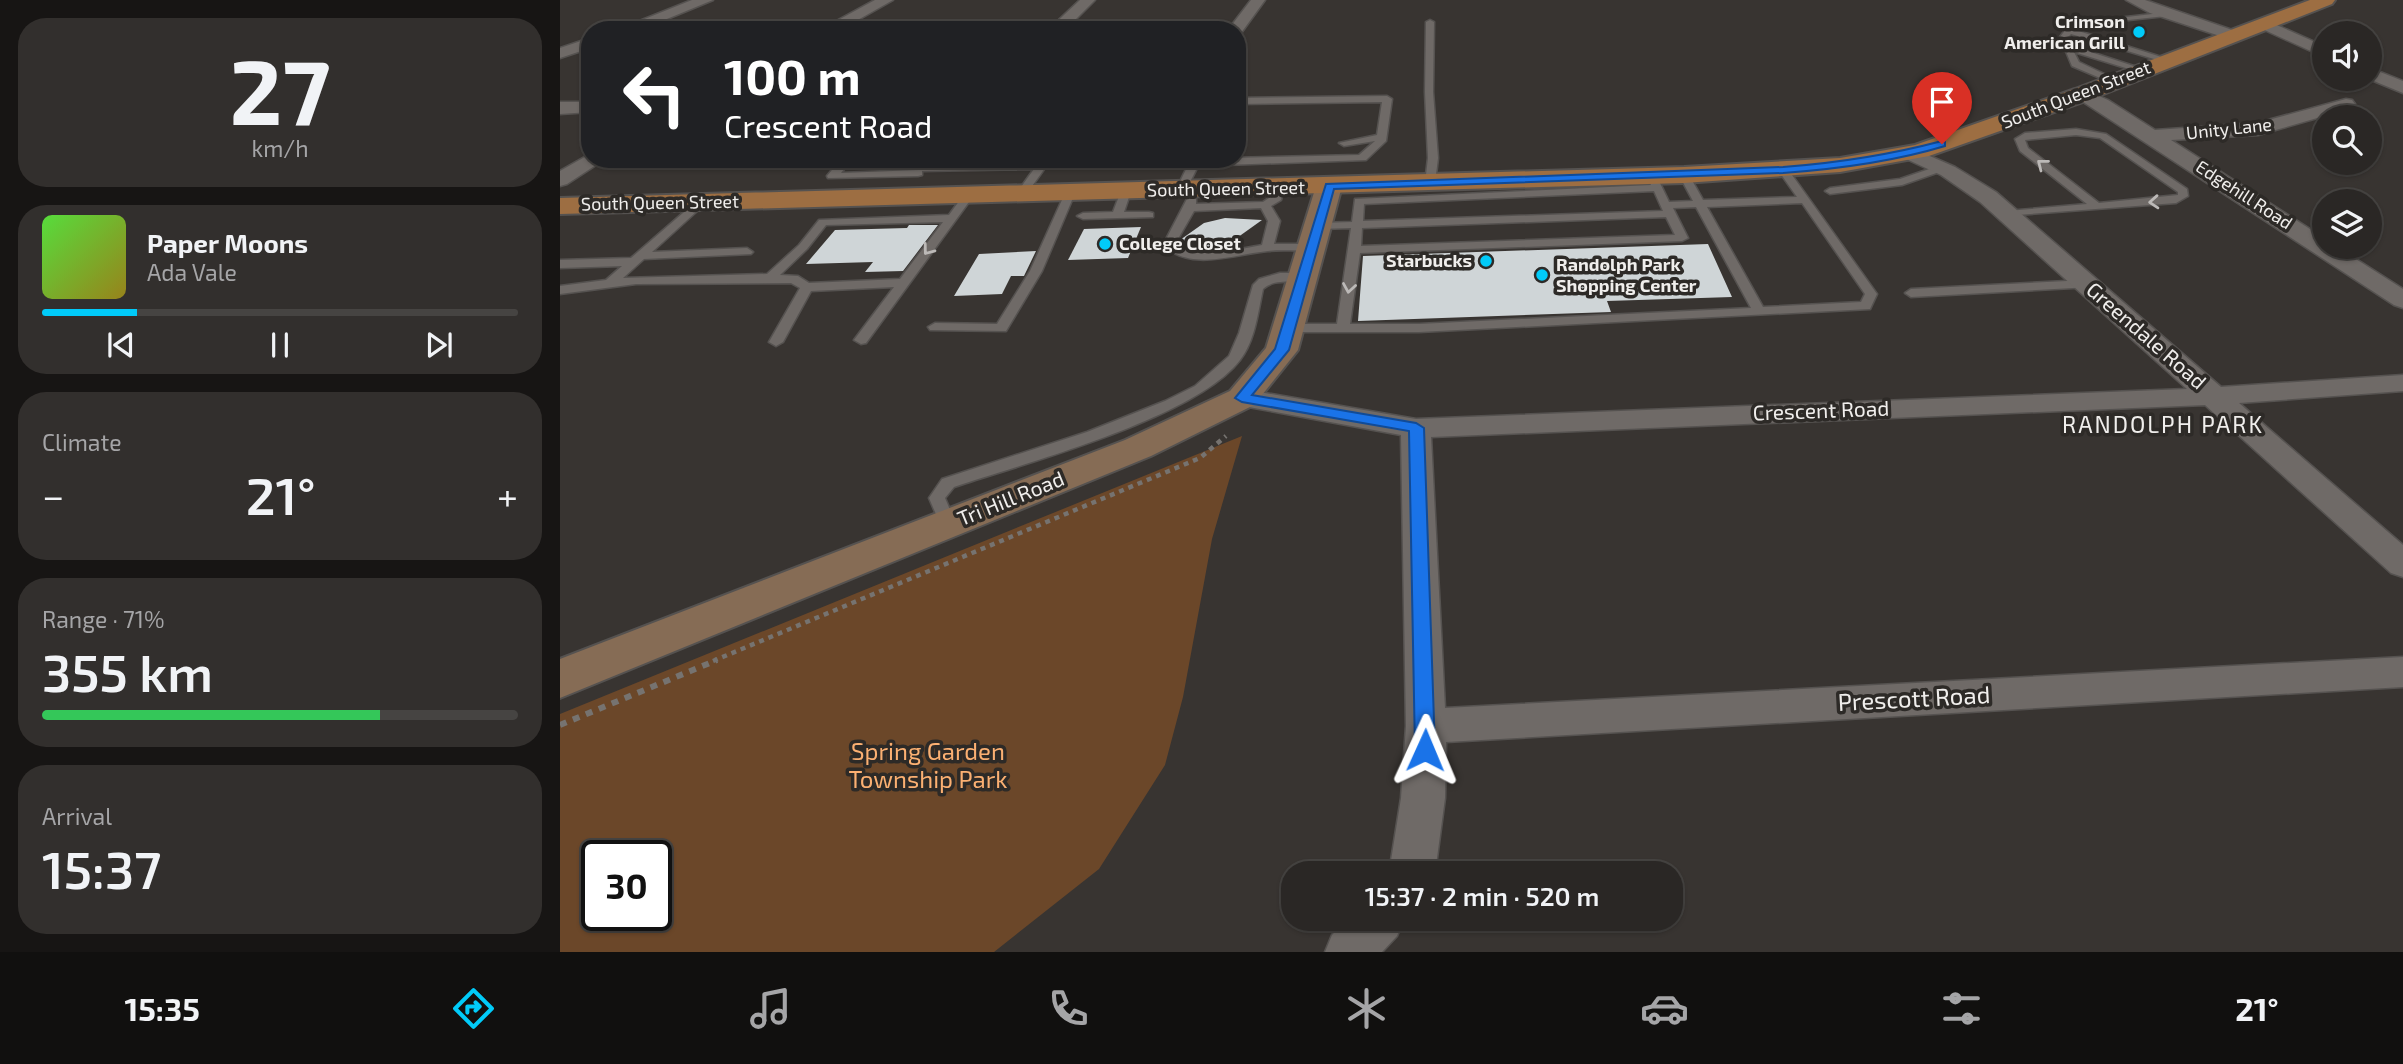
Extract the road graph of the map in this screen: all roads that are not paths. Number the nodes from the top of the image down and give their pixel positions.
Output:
1 (706, 0) edge
2 (886, 0) edge
3 (1088, 0) edge
4 (1258, 0) edge
5 (2133, 0) edge
6 (2326, 0) edge
7 (2117, 9) dead end
8 (2098, 12) junction
9 (2166, 14) junction
10 (2116, 19) junction
11 (649, 21) edge
12 (845, 21) edge
13 (1066, 21) edge
14 (1243, 21) edge
15 (1430, 22) dead end
16 (2263, 24) junction
17 (2066, 28) junction
18 (2232, 35) junction
19 (581, 46) edge
20 (2312, 46) edge
21 (2069, 48) junction
22 (560, 53) edge
23 (2168, 60) junction
24 (2142, 70) junction
25 (2382, 78) edge
26 (2115, 81) junction
27 (2403, 88) edge
28 (2082, 94) junction
29 (1246, 101) edge
30 (2346, 104) dead end
31 (581, 107) edge
32 (560, 108) edge
33 (2151, 136) junction
34 (1382, 137) junction
35 (1344, 143) dead end
36 (1909, 153) junction
37 (1246, 163) edge
38 (1326, 165) junction
39 (581, 166) edge
40 (839, 168) edge
41 (913, 168) edge
42 (922, 168) edge
43 (1040, 168) edge
44 (1194, 168) edge
45 (1941, 168) junction
46 (1783, 170) junction
47 (1685, 175) junction
48 (560, 180) edge
49 (1654, 182) junction
50 (1430, 183) junction
51 (1126, 191) junction
52 (1830, 191) dead end
53 (1070, 193) junction
54 (1021, 194) junction
55 (969, 195) junction
56 (1188, 196) junction
57 (1272, 196) junction
58 (900, 197) junction
59 (836, 199) junction
60 (1805, 200) junction
61 (702, 202) junction
62 (1700, 204) junction
63 (560, 206) edge
64 (2096, 206) junction
65 (1668, 209) junction
66 (2007, 214) junction
67 (1116, 215) junction
68 (1149, 215) dead end
69 (1083, 216) dead end
70 (952, 218) junction
71 (823, 222) junction
72 (1357, 225) junction
73 (1267, 247) junction
74 (1312, 250) junction
75 (1355, 250) junction
76 (747, 252) dead end
77 (634, 259) junction
78 (560, 264) edge
79 (770, 278) junction
80 (612, 281) junction
81 (903, 283) junction
82 (2087, 284) junction
83 (807, 287) junction
84 (560, 290) edge
85 (1911, 293) dead end
86 (2403, 299) edge
87 (1759, 311) junction
88 (935, 327) dead end
89 (1343, 327) junction
90 (1289, 328) junction
91 (861, 340) dead end
92 (776, 342) dead end
93 (2403, 383) edge
94 (2215, 396) junction
95 (1251, 400) junction
96 (1416, 428) junction
97 (948, 524) junction
98 (2403, 564) edge
99 (2403, 672) edge
100 (560, 679) edge
101 (1426, 726) junction
102 (1414, 861) edge
103 (1369, 931) edge
104 (1349, 952) edge

1 - 11 street
2 - 12 street
3 - 13 street
4 - 14 street
5 - 9 street
6 - 16 main road, South Queen Street
7 - 8 lane
8 - 10 lane
8 - 17 lane
9 - 10 lane
9 - 18 street
10 - 17 lane
15 - 50 lane
16 - 18 main road, South Queen Street
16 - 20 street
17 - 21 lane
17 - 23 lane
18 - 23 main road, South Queen Street
19 - 22 street
21 - 24 lane
21 - 26 lane
23 - 24 main road, South Queen Street
24 - 26 main road, South Queen Street
25 - 27 street
26 - 28 main road, South Queen Street
28 - 33 street, Edgehill Road
28 - 36 main road, South Queen Street
29 - 34 lane
30 - 33 street, Unity Lane
31 - 32 street
33 - 86 street, Edgehill Road
34 - 35 lane
34 - 38 lane
36 - 45 street, Greendale Road
36 - 46 main road, South Queen Street
37 - 38 lane
38 - 50 main road, South Queen Street
38 - 57 main road, South Queen Street
38 - 74 street, Tri Hill Road
39 - 48 street
40 - 41 lane
42 - 58 lane
43 - 54 lane
44 - 56 lane
45 - 52 lane
45 - 66 street, Greendale Road
46 - 47 main road, South Queen Street
46 - 60 lane
47 - 49 main road, South Queen Street
47 - 62 lane
49 - 50 main road, South Queen Street
49 - 65 lane
49 - 72 lane
51 - 53 main road, South Queen Street
51 - 56 main road, South Queen Street
51 - 67 lane
53 - 54 main road, South Queen Street
53 - 88 lane
54 - 55 main road, South Queen Street
55 - 58 main road, South Queen Street
55 - 70 lane
56 - 57 main road, South Queen Street
56 - 73 lane
57 - 73 lane
58 - 59 main road, South Queen Street
59 - 61 main road, South Queen Street
59 - 71 lane
60 - 62 lane
60 - 87 lane
61 - 63 main road, South Queen Street
61 - 77 lane
62 - 65 lane
62 - 87 lane
64 -> 64 lane
64 - 66 lane
65 - 72 lane
65 - 75 lane
66 - 82 street, Greendale Road
67 - 68 lane
67 - 69 lane
70 - 71 lane
70 -> 81 lane
71 - 79 lane
72 - 74 lane
72 - 75 lane
73 - 74 lane
74 - 90 street, Tri Hill Road
74 - 97 lane
75 -> 89 lane
76 - 77 lane
77 - 78 lane
77 - 80 lane
79 - 80 lane
79 - 83 lane
80 - 84 lane
81 - 83 lane
81 - 91 lane
82 - 85 lane
82 - 94 street, Greendale Road
83 - 92 lane
87 - 89 lane
89 - 90 lane
90 - 95 street, Tri Hill Road
93 - 94 street, Crescent Road
94 - 96 street, Crescent Road
94 - 98 street, Greendale Road
95 - 96 street, Crescent Road
95 - 97 street, Tri Hill Road
96 - 101 street
97 - 100 street, Tri Hill Road
99 - 101 street, Prescott Road
101 - 102 street
103 - 104 street

